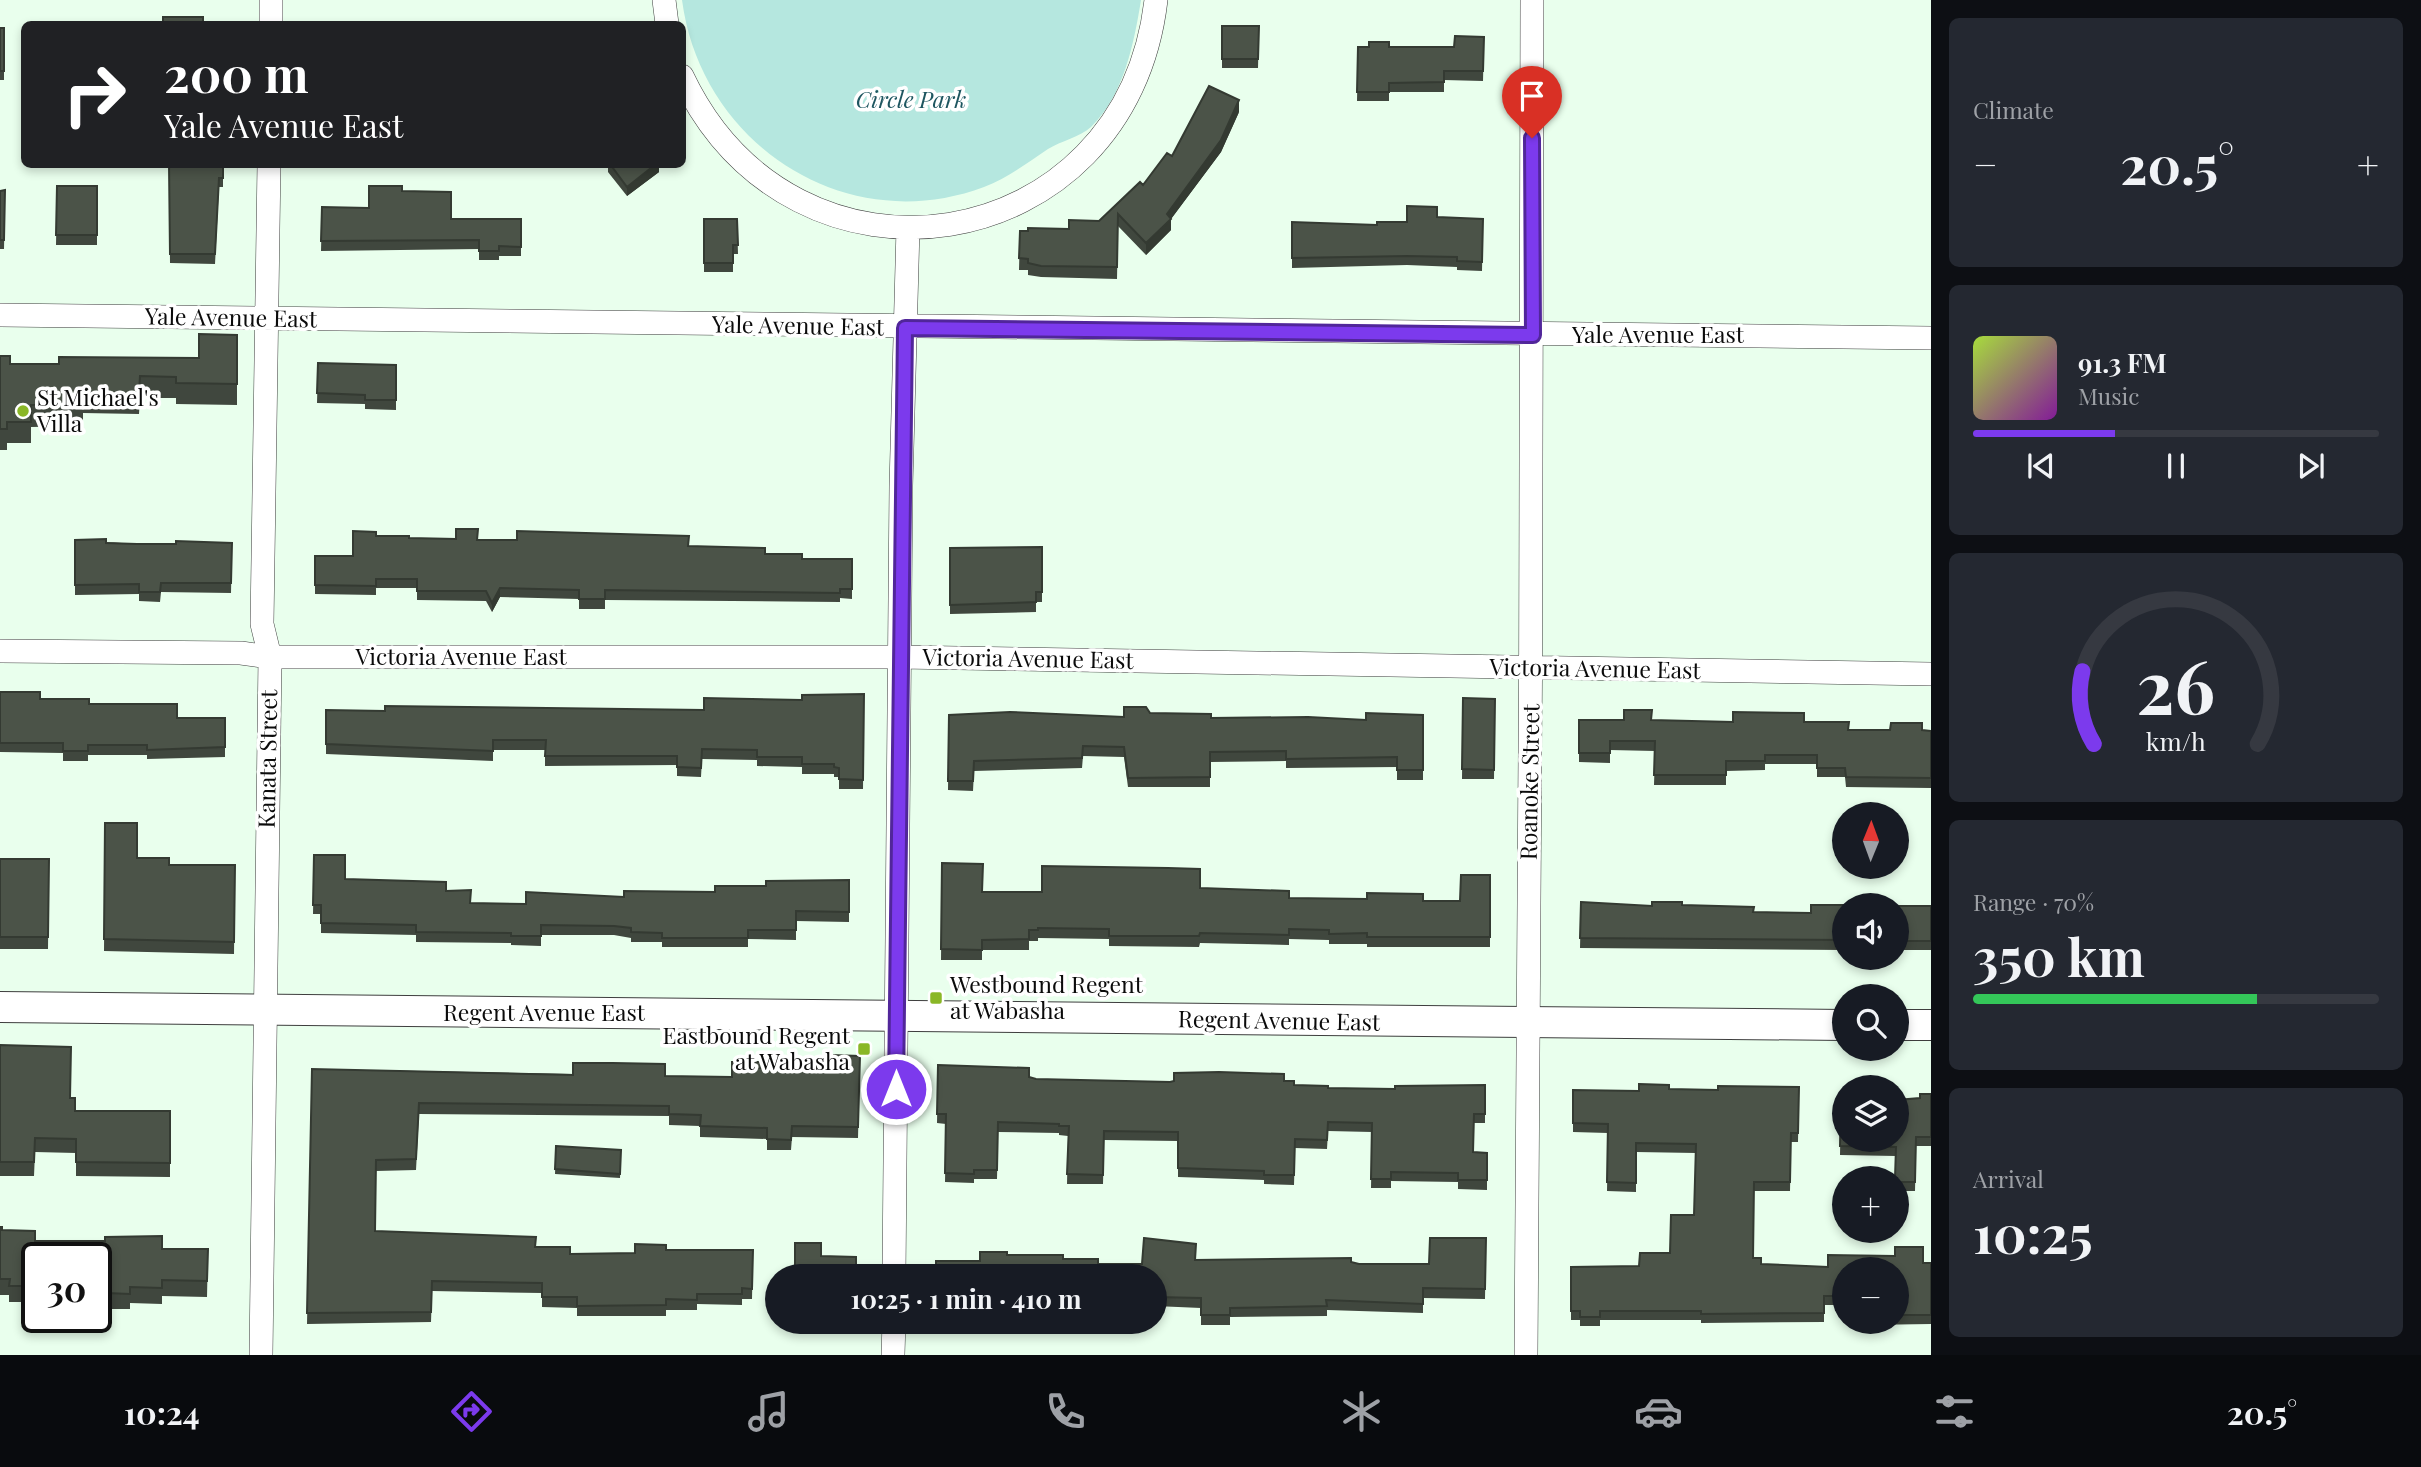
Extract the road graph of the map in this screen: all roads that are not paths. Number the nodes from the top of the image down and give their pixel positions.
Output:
1 (271, 0) edge
2 (664, 0) edge
3 (1156, 0) edge
4 (1532, 0) edge
5 (271, 21) edge
6 (667, 21) edge
7 (686, 83) edge
8 (270, 168) edge
9 (908, 228) junction
10 (0, 315) edge
11 (268, 318) junction
12 (905, 328) junction
13 (1533, 335) junction
14 (1931, 338) edge
15 (0, 651) edge
16 (271, 657) junction
17 (900, 657) junction
18 (1532, 668) junction
19 (1931, 674) edge
20 (0, 1007) edge
21 (266, 1010) junction
22 (897, 1016) junction
23 (1527, 1024) junction
24 (1832, 1025) edge
25 (1909, 1025) edge
26 (1931, 1026) edge
27 (894, 1264) edge
28 (894, 1334) edge
29 (261, 1355) edge
30 (894, 1355) edge
31 (1526, 1355) edge

1 - 5 street
2 - 6 street
3 - 9 street
4 - 13 street, Roanoke Street
7 - 9 street
8 - 11 street, Kanata Street
9 - 12 street
10 - 11 street, Yale Avenue East
11 - 12 street, Yale Avenue East
11 - 16 street, Kanata Street
12 - 13 street, Yale Avenue East
12 - 17 street
13 - 14 street, Yale Avenue East
13 - 18 street, Roanoke Street
15 - 16 street, Victoria Avenue East
16 - 17 street, Victoria Avenue East
16 - 21 street, Kanata Street
17 - 18 street, Victoria Avenue East
17 - 22 street
18 - 19 street, Victoria Avenue East
18 - 23 street, Roanoke Street
20 - 21 street, Regent Avenue East
21 - 22 street, Regent Avenue East
21 - 29 street, Kanata Street
22 - 23 street, Regent Avenue East
22 - 27 street
23 - 24 street, Regent Avenue East
23 - 31 street, Roanoke Street
25 - 26 street
28 - 30 street

